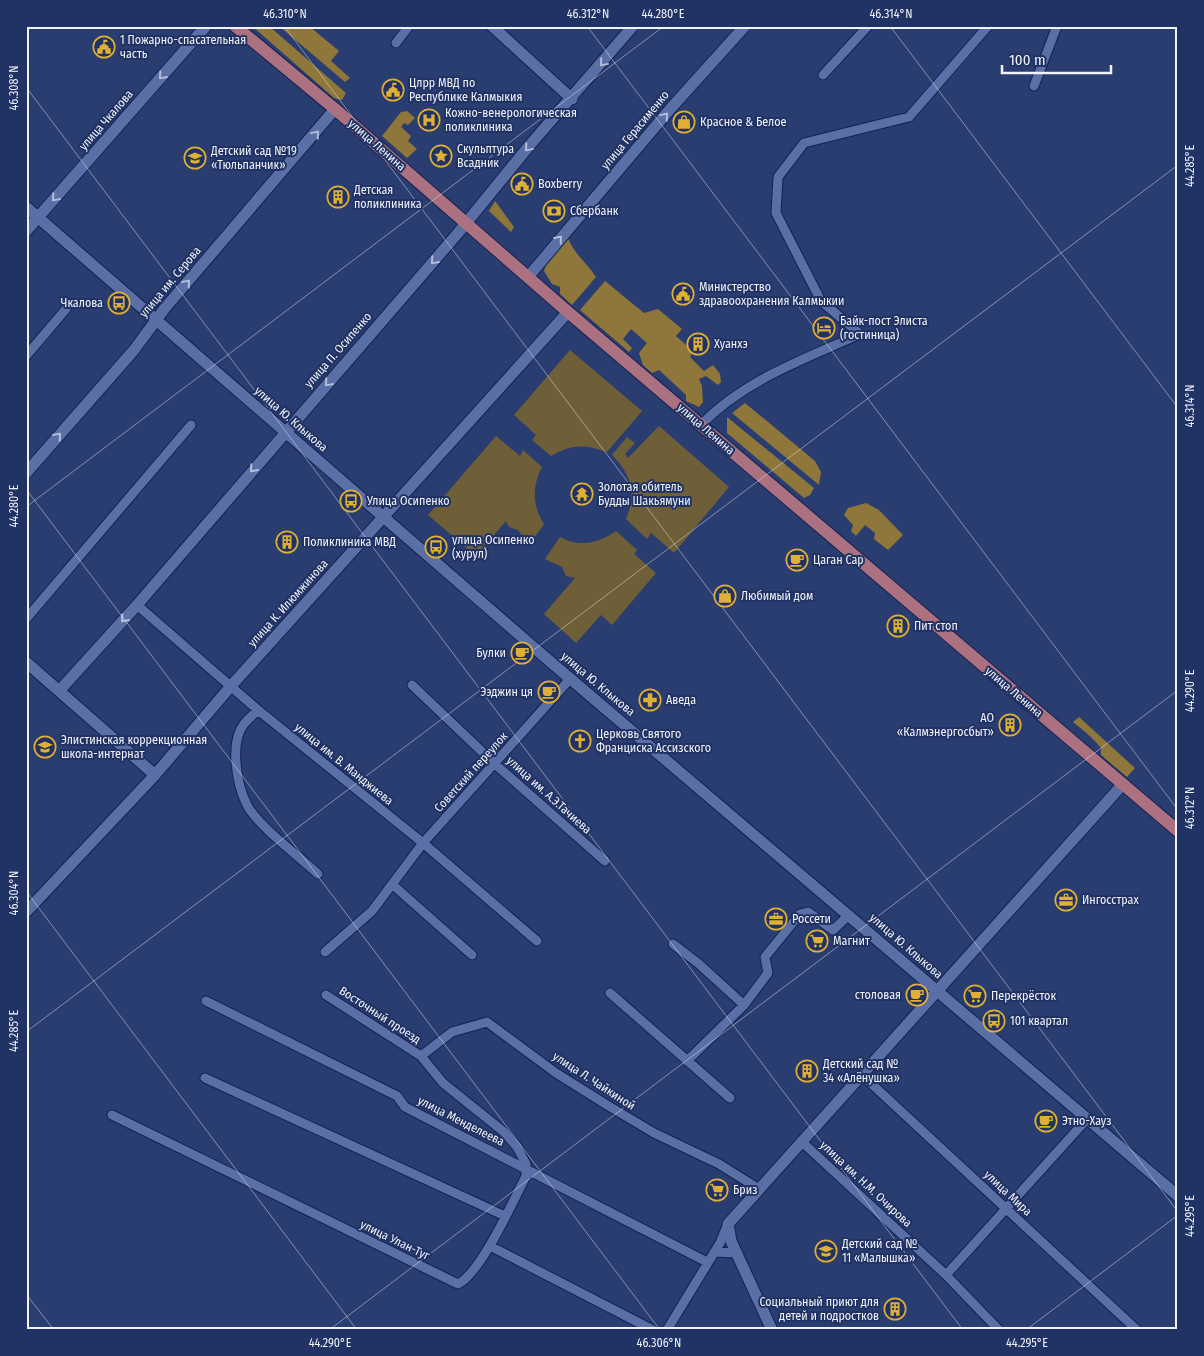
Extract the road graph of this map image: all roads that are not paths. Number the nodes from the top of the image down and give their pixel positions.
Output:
1 (206, 26) edge
2 (235, 26) edge
3 (409, 26) edge
4 (492, 26) edge
5 (633, 26) edge
6 (745, 26) edge
7 (868, 26) edge
8 (988, 26) edge
9 (1057, 26) edge
10 (396, 43) dead end
11 (823, 75) dead end
12 (1034, 86) dead end
13 (572, 99) junction
14 (335, 109) junction
15 (26, 207) edge
16 (39, 218) junction
17 (466, 223) junction
18 (26, 231) edge
19 (528, 277) junction
20 (66, 309) dead end
21 (568, 312) junction
22 (155, 320) junction
23 (26, 356) edge
24 (191, 425) dead end
25 (702, 425) junction
26 (284, 432) junction
27 (26, 473) edge
28 (384, 518) junction
29 (137, 605) junction
30 (26, 619) edge
31 (26, 662) edge
32 (570, 679) junction
33 (412, 685) dead end
34 (231, 686) junction
35 (60, 690) junction
36 (258, 710) junction
37 (496, 764) junction
38 (155, 775) junction
39 (1123, 784) junction
40 (1178, 831) edge
41 (422, 843) junction
42 (605, 862) dead end
43 (318, 874) dead end
44 (393, 885) junction
45 (26, 912) edge
46 (849, 915) junction
47 (537, 941) dead end
48 (673, 944) dead end
49 (325, 952) dead end
50 (472, 955) dead end
51 (937, 991) junction
52 (610, 993) dead end
53 (326, 995) dead end
54 (206, 1001) dead end
55 (744, 1005) junction
56 (421, 1056) junction
57 (687, 1061) junction
58 (862, 1074) junction
59 (205, 1078) dead end
60 (730, 1098) dead end
61 (112, 1115) dead end
62 (1087, 1119) junction
63 (802, 1141) junction
64 (526, 1168) junction
65 (759, 1189) junction
66 (1178, 1196) edge
67 (1007, 1209) junction
68 (505, 1216) junction
69 (728, 1224) junction
70 (490, 1246) junction
71 (714, 1252) junction
72 (738, 1253) junction
73 (707, 1262) junction
74 (946, 1275) junction
75 (653, 1330) edge
76 (667, 1330) edge
77 (772, 1330) edge
78 (999, 1330) edge
79 (1137, 1330) edge

1 -> 16 main road, улица Чкалова
2 - 14 main road, улица Ленина
3 - 10 street
4 - 13 main road
5 -> 13 main road, улица П. Осипенко
19 -> 6 main road, улица Герасименко
7 - 11 street
8 - 25 street
9 - 12 street
13 -> 17 main road, улица П. Осипенко
14 - 17 main road, улица Ленина
22 -> 14 main road, улица им. Серова
15 - 16 main road, улица Ю. Клыкова
16 - 18 main road, улица Чкалова
16 - 22 main road, улица Ю. Клыкова
17 - 19 main road, улица Ленина
17 -> 26 main road, улица П. Осипенко
19 - 21 main road, улица Ленина
20 - 23 street
21 - 25 main road, улица Ленина
21 - 28 main road, улица К. Илюмжинова
22 - 26 main road, улица Ю. Клыкова
27 -> 22 main road, улица им. Серова
24 - 30 street
25 - 39 main road, улица Ленина
26 - 28 main road, улица Ю. Клыкова
26 -> 29 main road, улица П. Осипенко
28 - 32 main road, улица Ю. Клыкова
28 - 34 main road, улица К. Илюмжинова
29 - 34 street, улица им. В. Манджиева
29 -> 35 main road, улица П. Осипенко
31 - 35 main road
32 - 37 street, Советский переулок
32 - 46 main road, улица Ю. Клыкова
33 - 37 street, улица им. А.Э.Тачиева
34 - 36 street, улица им. В. Манджиева
34 - 38 main road, улица К. Илюмжинова
35 - 38 main road
36 - 41 street, улица им. В. Манджиева
36 - 43 street
37 - 41 street, Советский переулок
37 - 42 street, улица им. А.Э.Тачиева
38 - 45 main road, улица К. Илюмжинова
39 - 40 main road, улица Ленина
39 - 51 main road
41 - 44 street, Советский переулок
41 - 47 street, улица им. В. Манджиева
44 - 49 street
44 - 50 street
46 - 51 main road, улица Ю. Клыкова
46 - 55 street
48 - 55 street
51 - 58 main road
51 - 62 main road, улица Ю. Клыкова
52 - 57 street
53 - 56 street, Восточный проезд
54 - 64 street, улица Менделеева
55 - 57 street
56 - 64 street
56 - 65 street, улица Л. Чайкиной
57 - 60 street
58 - 63 main road
58 - 67 street, улица Мира
59 - 68 street
61 - 70 street, улица Улан-Туг
62 - 66 main road, улица Ю. Клыкова
62 - 67 street
63 - 65 main road
63 - 74 street, улица им. Н.М. Очирова
64 - 68 street
64 - 73 street, улица Менделеева
65 - 69 main road
67 - 74 street
67 - 79 street, улица Мира
68 - 70 street
69 - 71 street
69 - 72 main road
70 - 75 street
71 - 72 street
71 - 73 street
72 - 77 main road
73 - 76 street
74 - 78 street, улица им. Н.М. Очирова

